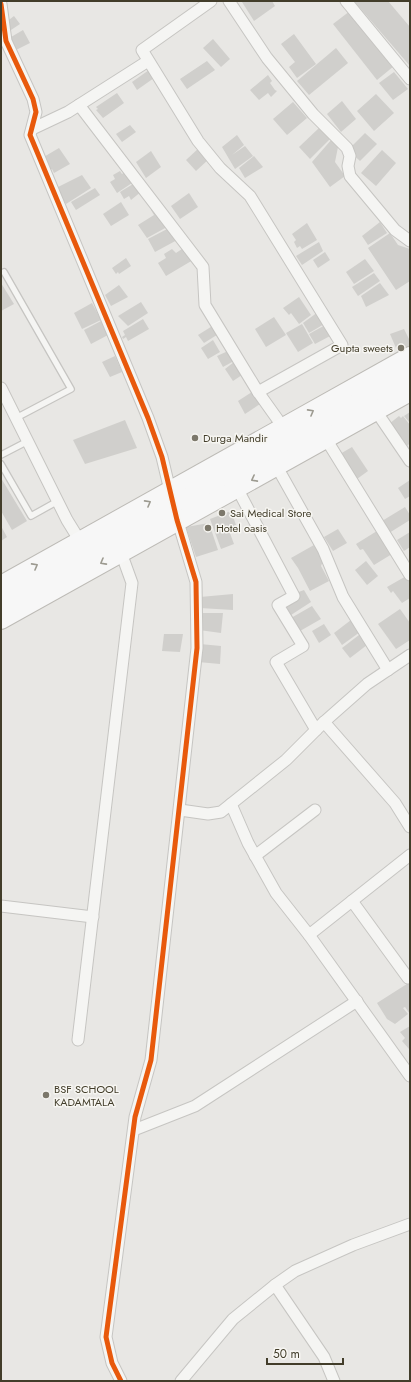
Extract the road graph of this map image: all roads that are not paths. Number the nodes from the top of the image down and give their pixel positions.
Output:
1 (211, 1) edge
2 (229, 1) edge
3 (346, 1) edge
4 (1, 4) edge
5 (148, 61) junction
6 (410, 79) edge
7 (79, 105) junction
8 (32, 129) junction
9 (410, 241) edge
10 (4, 272) dead end
11 (410, 356) edge
12 (410, 373) edge
13 (1, 388) edge
14 (258, 392) junction
15 (410, 392) edge
16 (376, 411) junction
17 (16, 418) junction
18 (283, 427) junction
19 (326, 439) junction
20 (28, 441) junction
21 (1, 455) edge
22 (410, 461) edge
23 (1, 464) edge
24 (277, 468) junction
25 (237, 488) junction
26 (58, 501) junction
27 (174, 505) junction
28 (117, 545) junction
29 (84, 547) junction
30 (410, 575) edge
31 (1, 585) edge
32 (1, 603) edge
33 (1, 620) edge
34 (410, 655) edge
35 (388, 670) junction
36 (320, 726) junction
37 (231, 804) junction
38 (180, 810) junction
39 (316, 810) dead end
40 (410, 827) edge
41 (410, 855) edge
42 (255, 856) junction
43 (352, 901) junction
44 (1, 906) edge
45 (93, 917) junction
46 (309, 935) junction
47 (408, 978) dead end
48 (357, 1001) junction
49 (78, 1040) dead end
50 (410, 1076) edge
51 (134, 1130) junction
52 (410, 1224) edge
53 (275, 1284) junction
54 (121, 1381) edge
55 (181, 1381) edge
56 (334, 1381) edge

1 - 5 street
2 - 9 street
3 - 6 street
4 - 8 street
5 - 7 street
5 - 14 street
7 - 8 street
7 - 14 street
8 - 27 street
10 - 17 lane
18 -> 11 highway
12 - 27 highway
13 - 17 street
14 - 18 street
15 - 16 highway
16 - 19 highway
16 - 22 street
17 - 20 street
18 - 27 highway
19 - 24 highway
19 - 30 street
20 - 21 lane
20 - 26 street
23 - 26 lane
24 -> 25 highway
24 - 35 street
25 - 27 highway
25 - 36 street
26 - 29 street
27 - 28 highway
29 -> 27 highway
27 - 38 street
28 - 29 highway
28 -> 33 highway
28 - 45 street
31 -> 29 highway
29 - 32 highway
34 - 35 street
35 - 36 street
36 - 37 street
36 - 40 street
37 - 38 street
37 - 42 street
38 - 51 street
39 - 42 street
41 - 43 street
42 - 46 street
43 - 46 street
43 - 47 street
44 - 45 street
45 - 49 street
46 - 48 street
48 - 50 street
48 - 51 street
51 - 54 street
52 - 53 street
53 - 55 street
53 - 56 street

